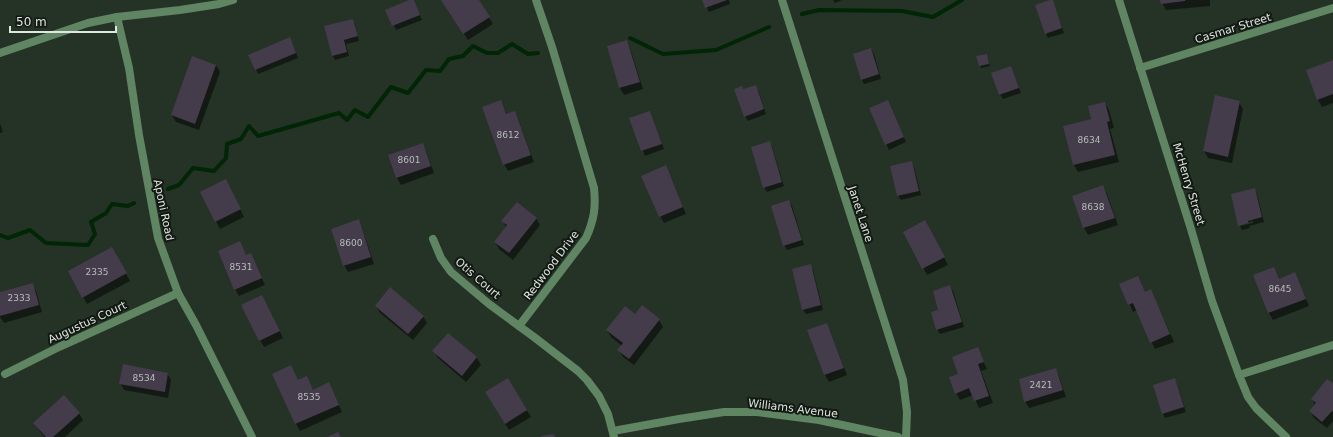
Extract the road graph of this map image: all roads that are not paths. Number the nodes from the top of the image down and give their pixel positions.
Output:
1 (233, 0) edge
2 (536, 0) edge
3 (782, 0) edge
4 (1119, 0) edge
5 (1333, 8) edge
6 (117, 17) junction
7 (0, 53) edge
8 (1140, 68) junction
9 (433, 239) dead end
10 (178, 293) junction
11 (519, 326) junction
12 (1333, 345) edge
13 (6, 374) dead end
14 (1239, 375) junction
15 (614, 434) edge
16 (252, 437) edge
17 (898, 437) edge
18 (906, 437) edge
19 (1286, 437) edge

1 - 6 street
2 - 11 street, Redwood Drive
3 - 18 street, Janet Lane
4 - 8 street, McHenry Street
5 - 8 street, Casmar Street
6 - 7 street
6 - 10 street, Aponi Road
8 - 14 street, McHenry Street
9 - 11 street, Otis Court
10 - 13 street, Augustus Court
10 - 16 street, Aponi Road
11 - 15 street
12 - 14 street
14 - 19 street, McHenry Street
15 - 17 street, Williams Avenue

